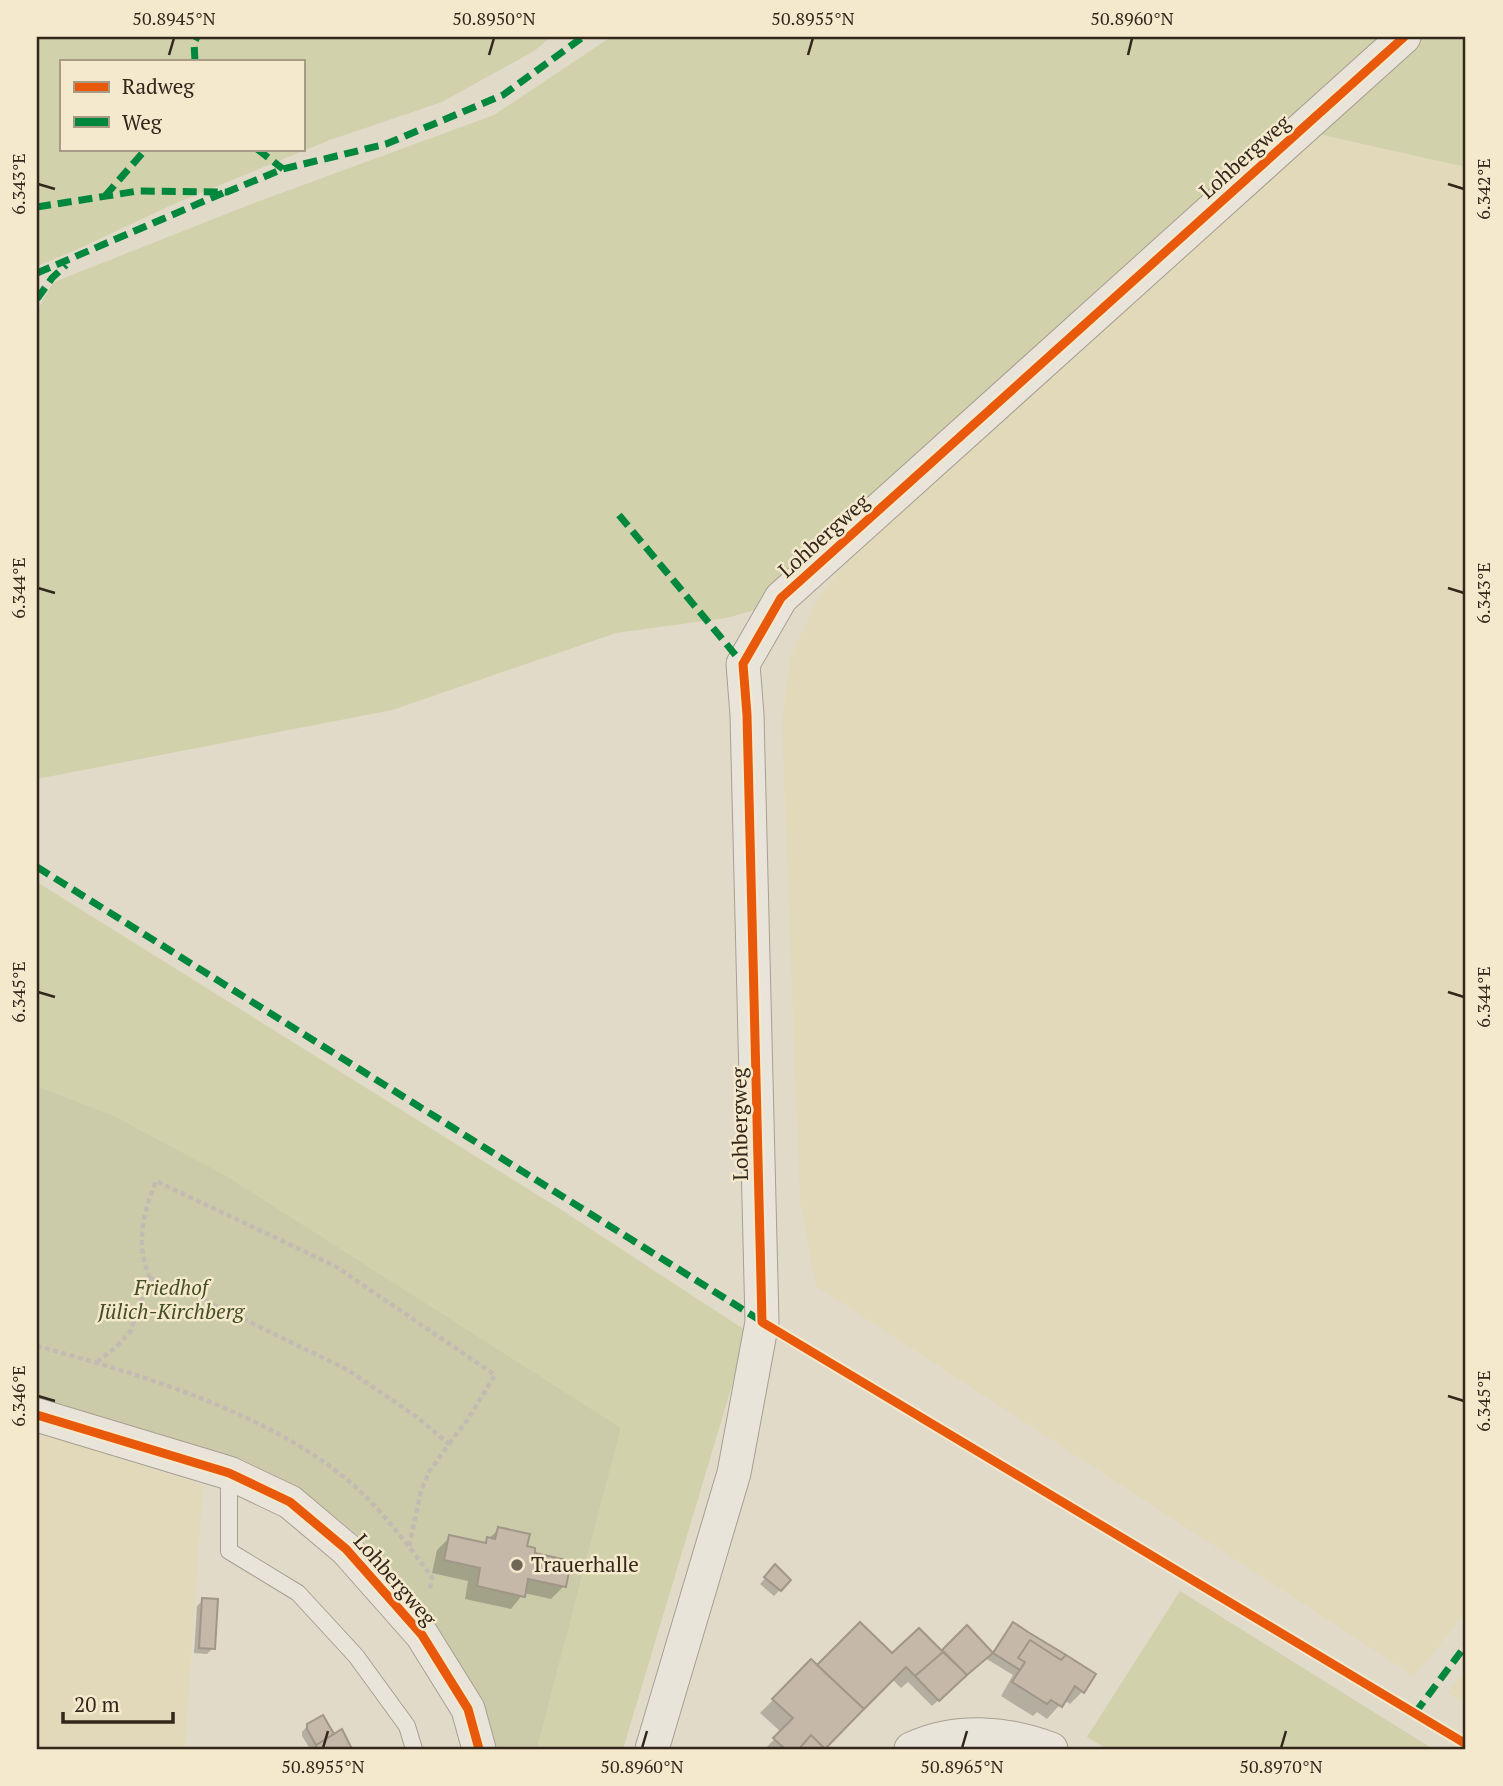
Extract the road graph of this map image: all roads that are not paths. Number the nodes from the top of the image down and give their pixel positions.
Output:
1 (1404, 37) edge
2 (37, 1415) edge
3 (229, 1473) junction
4 (414, 1749) edge
5 (478, 1749) edge
6 (652, 1749) edge
7 (911, 1749) edge
8 (1051, 1749) edge

1 - 6 street, Lohbergweg
2 - 3 street, Lohbergweg
3 - 4 lane
3 - 5 street, Lohbergweg
7 - 8 street

